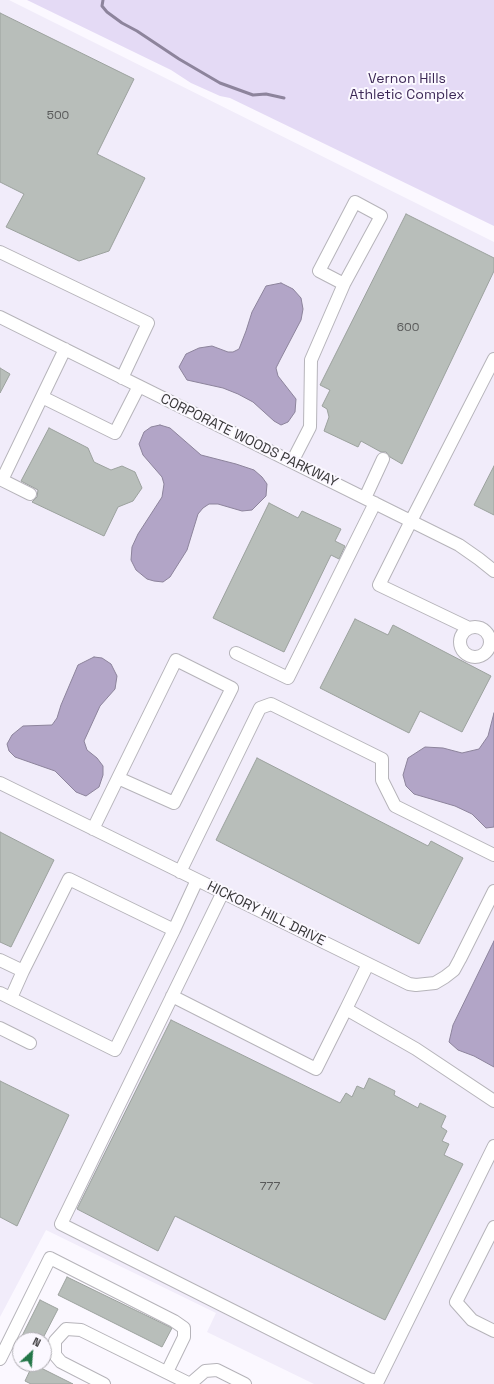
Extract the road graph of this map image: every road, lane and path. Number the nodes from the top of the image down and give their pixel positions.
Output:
1 (0, 252) edge
2 (344, 284) junction
3 (0, 317) edge
4 (65, 349) junction
5 (494, 359) edge
6 (122, 378) junction
7 (139, 386) junction
8 (42, 397) junction
9 (383, 459) dead end
10 (292, 462) junction
11 (30, 494) dead end
12 (370, 500) junction
13 (411, 521) junction
14 (494, 571) edge
15 (469, 628) junction
16 (489, 628) edge
17 (236, 653) dead end
18 (118, 778) junction
19 (0, 783) edge
20 (94, 829) junction
21 (494, 855) edge
22 (180, 872) junction
23 (197, 880) junction
24 (494, 891) edge
25 (223, 892) junction
26 (174, 930) junction
27 (0, 960) edge
28 (368, 964) junction
29 (23, 971) junction
30 (5, 996) edge
31 (172, 996) junction
32 (346, 1009) junction
33 (0, 1028) edge
34 (30, 1043) dead end
35 (494, 1101) edge
36 (494, 1146) edge
37 (494, 1227) edge
38 (494, 1331) edge
39 (0, 1359) edge
40 (166, 1372) junction
41 (104, 1384) edge
42 (190, 1384) edge
43 (245, 1384) edge

1 - 6 street
2 - 2 street
2 - 10 street
3 - 4 street, CORPORATE WOODS PARKWAY
4 - 6 street, CORPORATE WOODS PARKWAY
4 - 8 street
5 - 13 street
6 - 7 street, CORPORATE WOODS PARKWAY
7 - 8 street
7 - 10 street, CORPORATE WOODS PARKWAY
8 - 11 street
9 - 12 street
10 - 12 street, CORPORATE WOODS PARKWAY
12 - 13 street, CORPORATE WOODS PARKWAY
12 - 17 street
13 - 14 street, CORPORATE WOODS PARKWAY
13 - 15 street
15 - 16 street
15 - 16 street
18 - 18 street
18 - 20 street
19 - 20 street, HICKORY HILL DRIVE
20 - 22 street, HICKORY HILL DRIVE
21 - 22 street
22 - 23 street, HICKORY HILL DRIVE
23 - 25 street, HICKORY HILL DRIVE
23 - 26 street
24 - 28 street, HICKORY HILL DRIVE
25 - 28 street, HICKORY HILL DRIVE
25 - 31 street
26 - 29 street
26 - 30 street
27 - 29 street
28 - 32 street
29 - 30 street
31 - 32 street
31 - 36 street
32 - 35 street
33 - 34 street
37 - 38 street
39 - 40 street
40 - 41 street
40 - 42 street
42 - 43 street

